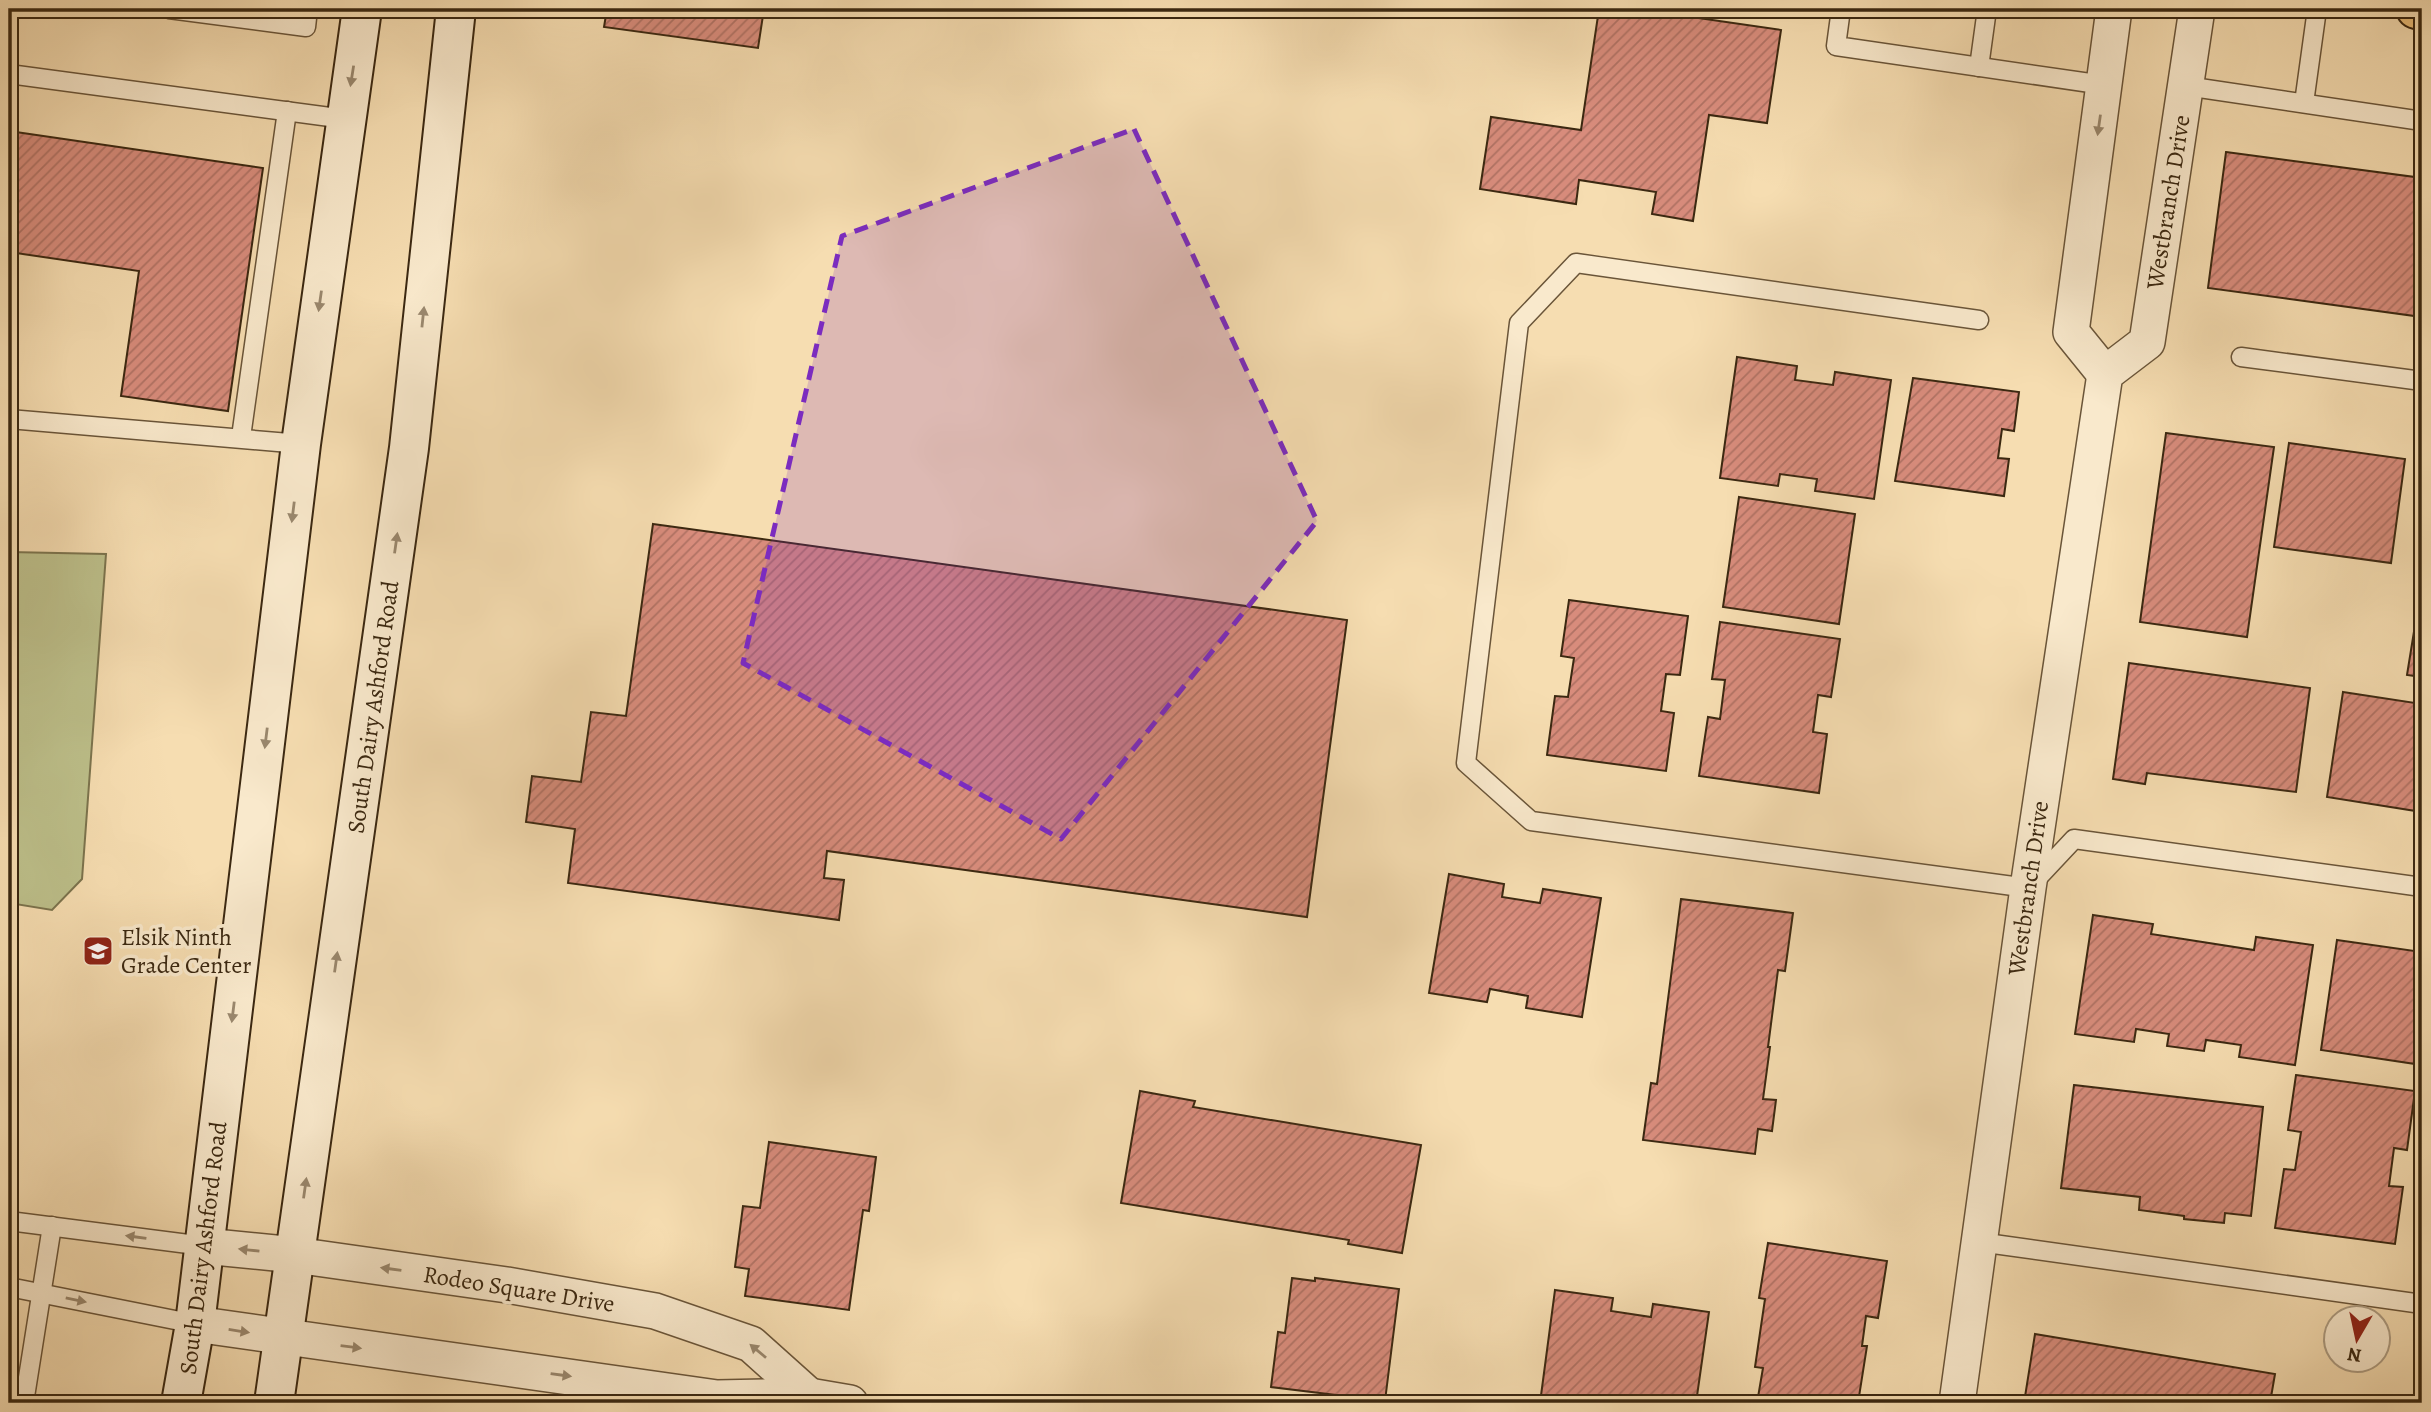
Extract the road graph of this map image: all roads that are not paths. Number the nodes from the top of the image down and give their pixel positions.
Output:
1 (169, 9) edge
2 (309, 9) edge
3 (362, 9) edge
4 (456, 9) edge
5 (1841, 9) edge
6 (1987, 9) edge
7 (2114, 9) edge
8 (2197, 9) edge
9 (2317, 9) edge
10 (2416, 9) edge
11 (2422, 10) edge
12 (1979, 66) junction
13 (9, 74) edge
14 (2104, 85) junction
15 (2186, 86) junction
16 (2304, 103) junction
17 (287, 111) junction
18 (345, 119) junction
19 (2422, 121) edge
20 (1979, 320) dead end
21 (2241, 357) dead end
22 (2105, 374) junction
23 (2422, 382) edge
24 (9, 419) edge
25 (241, 437) junction
26 (301, 444) junction
27 (2422, 887) edge
28 (2028, 888) junction
29 (9, 1221) edge
30 (52, 1226) junction
31 (1979, 1242) junction
32 (204, 1246) junction
33 (295, 1255) junction
34 (9, 1287) edge
35 (41, 1293) junction
36 (2422, 1304) edge
37 (195, 1324) junction
38 (283, 1338) junction
39 (9, 1400) edge
40 (808, 1400) edge
41 (24, 1403) edge
42 (181, 1403) edge
43 (274, 1403) edge
44 (850, 1403) edge
45 (1957, 1403) edge

1 - 2 lane
3 -> 18 main road, South Dairy Ashford Road
33 -> 4 main road, South Dairy Ashford Road
5 - 12 lane
6 - 12 lane
7 - 14 street
8 - 15 street, Westbranch Drive
9 - 16 lane
10 - 11 main road
12 - 14 lane
13 - 17 lane
14 -> 22 street
15 - 16 lane
15 - 22 street, Westbranch Drive
16 - 19 lane
17 - 18 lane
17 - 25 lane
18 -> 26 main road, South Dairy Ashford Road
20 - 28 lane
21 - 23 lane
22 - 28 street, Westbranch Drive
24 - 25 lane
25 - 26 lane
26 -> 32 main road, South Dairy Ashford Road
27 - 28 lane
28 - 31 street, Westbranch Drive
29 - 30 lane
32 -> 30 lane
30 - 35 lane
31 - 36 lane
31 - 45 street, Westbranch Drive
33 -> 32 street, Rodeo Square Drive
32 - 37 main road, South Dairy Ashford Road
33 - 38 main road, South Dairy Ashford Road
40 -> 33 street, Rodeo Square Drive
34 - 35 lane
35 -> 37 lane
35 - 41 lane
37 -> 38 street
37 - 42 main road, South Dairy Ashford Road
38 -> 40 street
38 - 43 main road, South Dairy Ashford Road
39 - 41 lane
40 - 44 street

